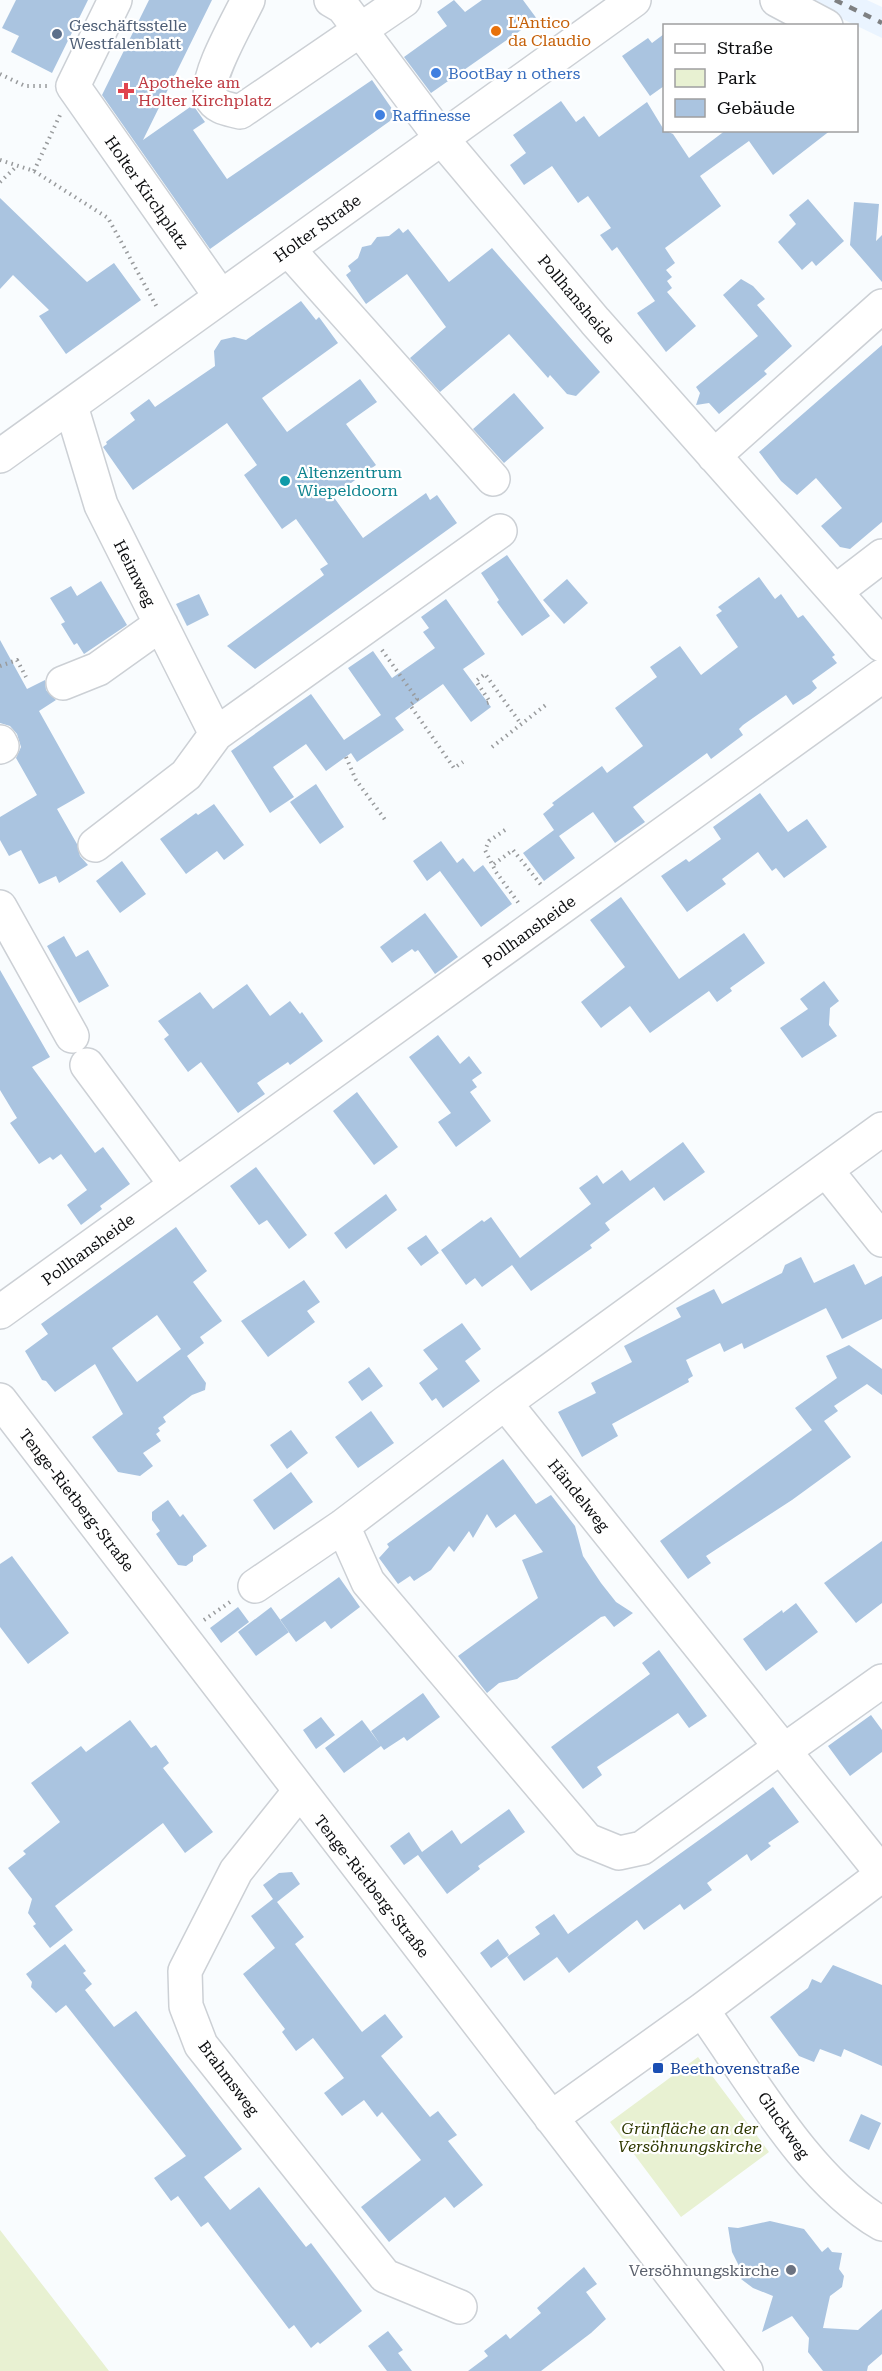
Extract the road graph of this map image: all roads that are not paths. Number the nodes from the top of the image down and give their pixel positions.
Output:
1 (115, 0) edge
2 (248, 0) edge
3 (331, 0) edge
4 (404, 0) edge
5 (634, 0) edge
6 (777, 0) edge
7 (822, 24) edge
8 (361, 30) junction
9 (442, 139) junction
10 (288, 249) junction
11 (220, 297) junction
12 (882, 306) edge
13 (71, 406) junction
14 (0, 456) edge
15 (714, 456) junction
16 (493, 479) dead end
17 (500, 531) dead end
18 (882, 556) edge
19 (835, 592) junction
20 (161, 624) junction
21 (882, 645) edge
22 (882, 676) edge
23 (63, 683) dead end
24 (216, 734) junction
25 (0, 742) edge
26 (0, 747) edge
27 (96, 845) dead end
28 (0, 907) edge
29 (72, 1036) dead end
30 (87, 1065) dead end
31 (882, 1129) edge
32 (826, 1170) junction
33 (176, 1185) junction
34 (882, 1240) edge
35 (0, 1312) edge
36 (0, 1400) edge
37 (505, 1402) junction
38 (343, 1526) junction
39 (255, 1586) road end
40 (882, 1681) edge
41 (783, 1748) junction
42 (299, 1792) junction
43 (882, 1874) edge
44 (702, 2010) junction
45 (551, 2118) junction
46 (882, 2224) edge
47 (460, 2307) dead end
48 (746, 2371) edge

1 - 11 street, Holter Kirchplatz
2 - 8 street
3 - 8 street, Pollhansheide
4 - 8 street
5 - 9 street, Holter Straße
6 - 7 street
8 - 9 street, Pollhansheide
9 - 10 street, Holter Straße
9 - 15 street, Pollhansheide
10 - 11 street, Holter Straße
10 - 16 street
11 - 13 street, Holter Straße
12 - 15 street
13 - 14 street, Holter Straße
13 - 20 street, Heimweg
15 - 19 street, Pollhansheide
17 - 24 street
18 - 19 street
19 - 21 street, Pollhansheide
20 - 23 street
20 - 24 street, Heimweg
22 - 33 street, Pollhansheide
24 - 27 street
25 - 26 street
28 - 29 street
30 - 33 street
31 - 32 street
32 - 34 street
32 - 37 street
33 - 35 street, Pollhansheide
36 - 42 street, Tenge-Rietberg-Straße
37 - 38 street
37 - 41 street, Händelweg
38 - 39 street
38 - 41 street
40 - 41 street
41 - 43 street, Händelweg
42 - 45 street, Tenge-Rietberg-Straße
42 - 47 street, Brahmsweg
43 - 44 street
44 - 45 street
44 - 46 street, Gluckweg
45 - 48 street, Tenge-Rietberg-Straße

